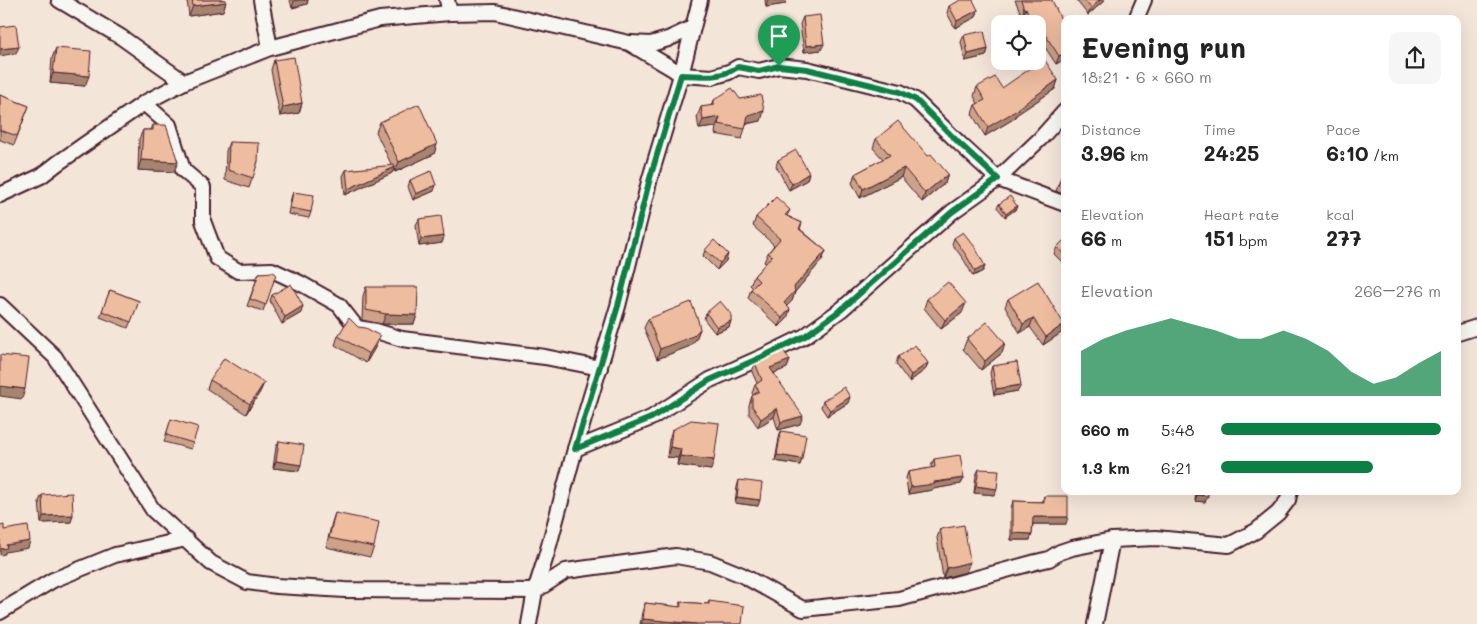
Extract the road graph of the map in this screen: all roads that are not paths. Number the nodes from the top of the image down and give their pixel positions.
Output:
1 (60, 0) edge
2 (261, 0) edge
3 (700, 0) edge
4 (1144, 0) edge
5 (449, 6) edge
6 (1138, 15) edge
7 (692, 28) junction
8 (629, 43) junction
9 (270, 48) junction
10 (681, 75) junction
11 (184, 82) junction
12 (144, 103) junction
13 (1061, 116) edge
14 (998, 179) junction
15 (0, 194) edge
16 (1061, 203) edge
17 (0, 305) edge
18 (1477, 327) edge
19 (1461, 332) edge
20 (600, 368) junction
21 (575, 449) junction
22 (1289, 495) edge
23 (186, 539) junction
24 (1112, 540) junction
25 (535, 591) junction
26 (0, 612) edge
27 (529, 624) edge
28 (1095, 624) edge

1 - 11 street
2 - 9 street
3 - 7 street
4 - 6 street
5 - 8 street
5 - 9 street
7 - 8 street
7 - 10 street
8 - 10 street
9 - 11 street
10 - 14 street
10 - 20 street
11 - 12 street
12 - 15 street
12 - 20 street
13 - 14 street
14 - 16 street
14 - 21 street
17 - 23 street
18 - 19 street
20 - 21 street
21 - 25 street
22 - 24 street
23 - 25 street
23 - 26 street
24 - 25 street
24 - 28 street
25 - 27 street

